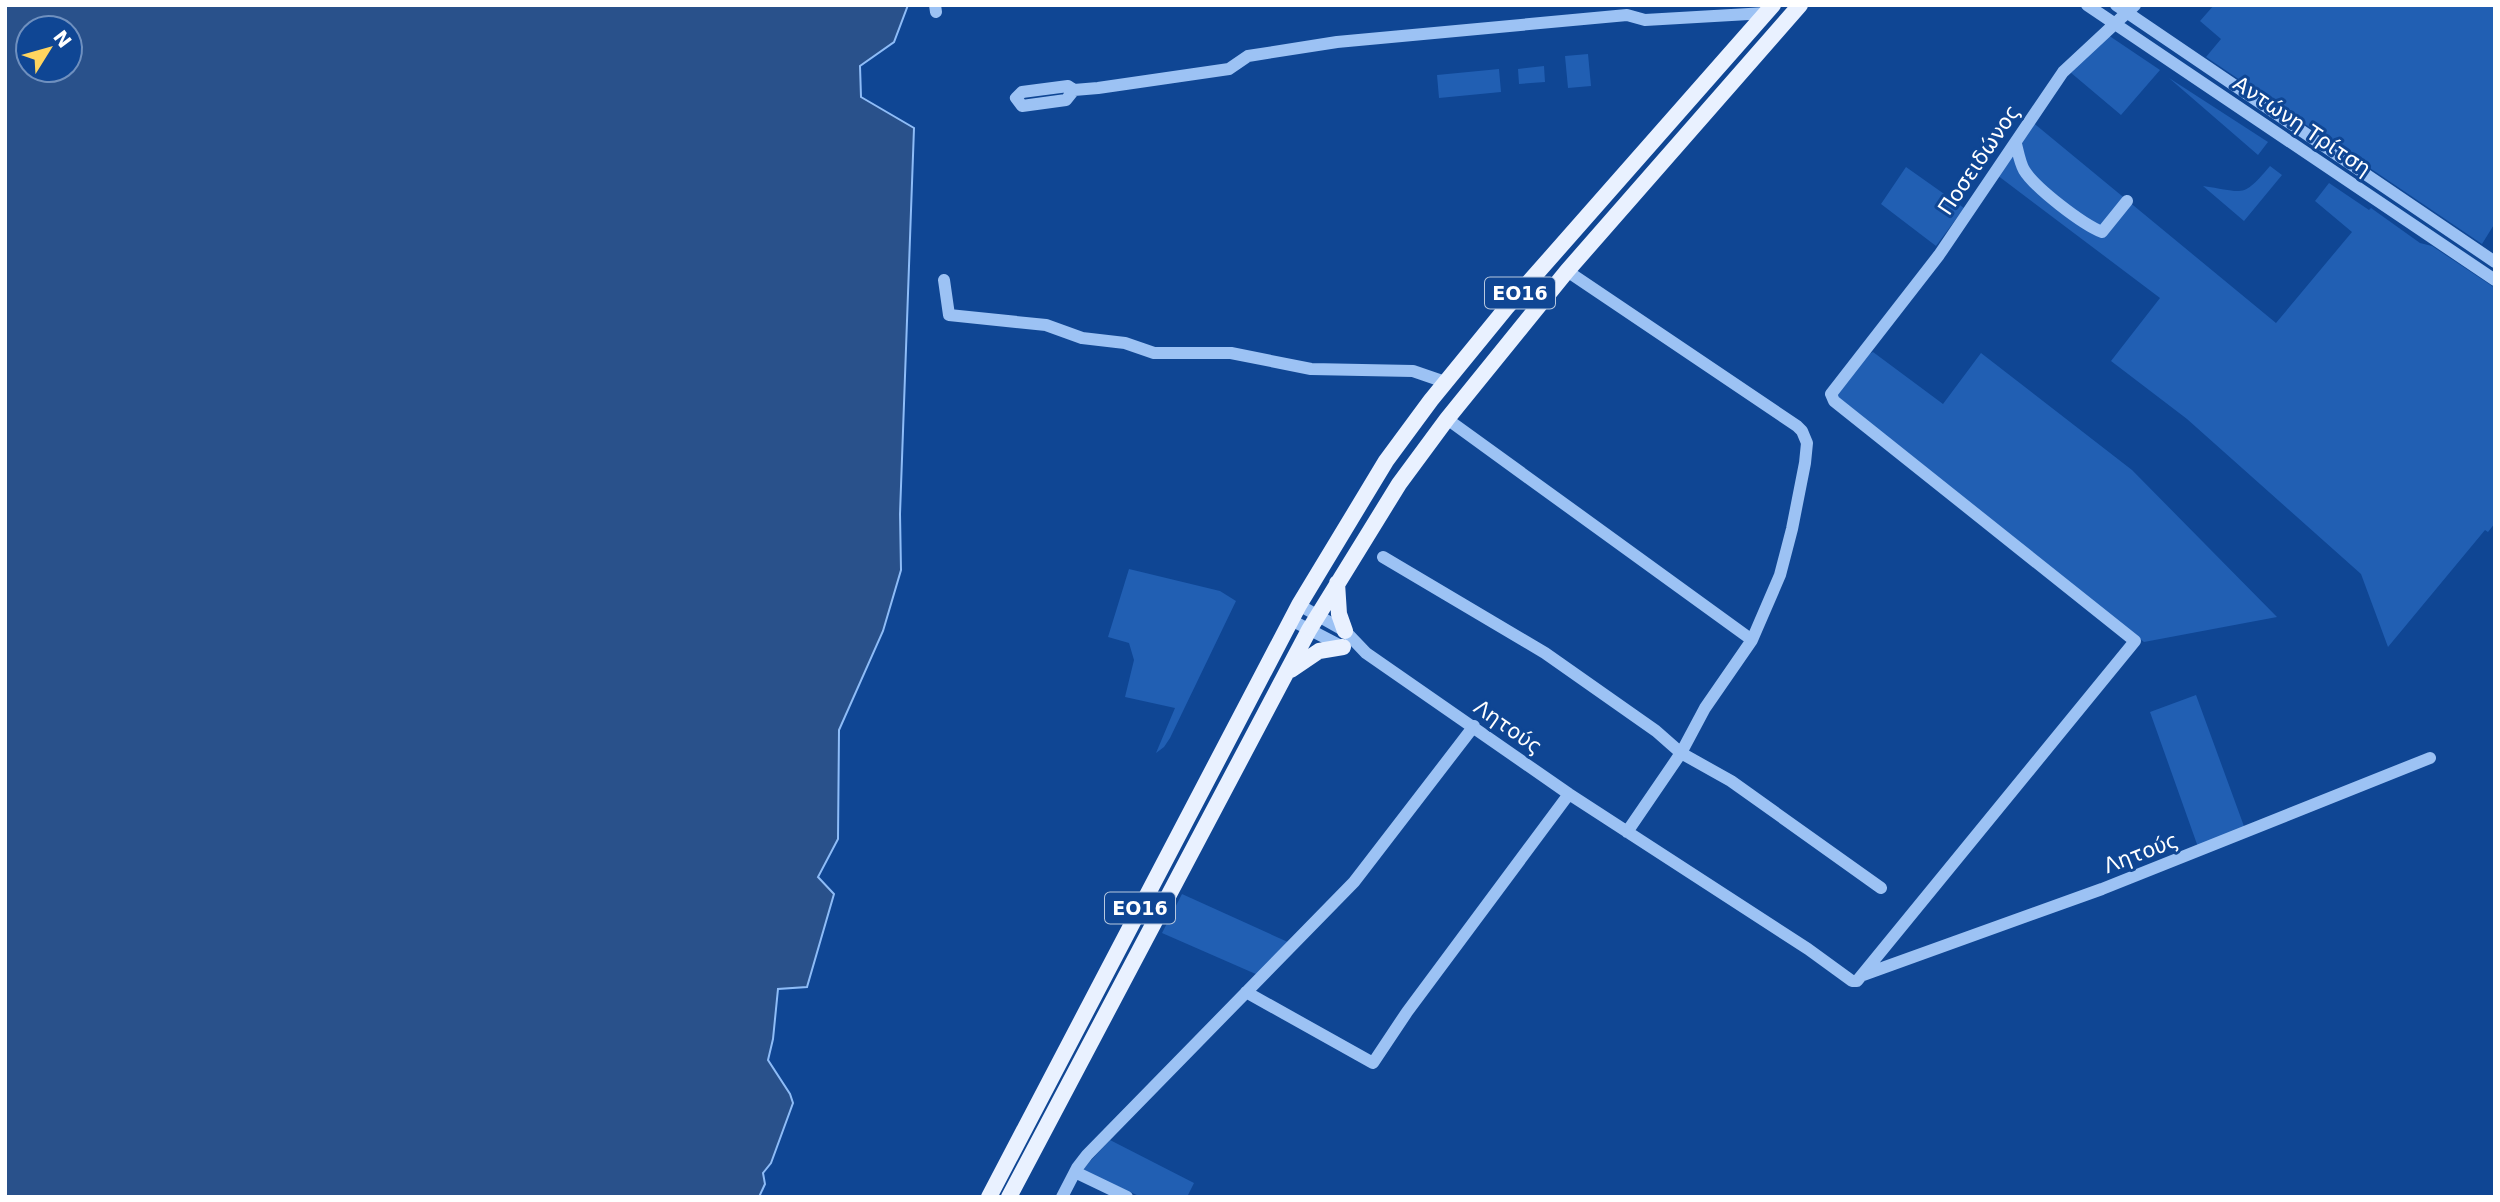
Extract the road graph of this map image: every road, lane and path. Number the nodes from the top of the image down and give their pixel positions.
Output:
1 (1800, 5) edge
2 (2087, 5) edge
3 (2116, 5) edge
4 (1770, 9) edge
5 (2132, 9) edge
6 (2116, 25) junction
7 (1074, 90) dead end
8 (2016, 144) junction
9 (2127, 201) dead end
10 (2495, 262) edge
11 (1567, 271) junction
12 (944, 280) dead end
13 (2495, 280) edge
14 (1445, 382) junction
15 (1447, 419) junction
16 (1383, 557) dead end
17 (1337, 583) junction
18 (1298, 605) junction
19 (1291, 620) junction
20 (1313, 623) junction
21 (1344, 639) junction
22 (1752, 640) junction
23 (1286, 673) junction
24 (1474, 726) junction
25 (1681, 753) junction
26 (2430, 758) dead end
27 (1569, 794) junction
28 (1627, 832) junction
29 (1881, 888) dead end
30 (1863, 975) junction
31 (1245, 992) junction
32 (1075, 1172) junction
33 (989, 1197) edge
34 (1009, 1197) edge
35 (1062, 1197) edge
36 (1127, 1197) edge

1 - 11 main road, ΕΟ16
2 - 6 street, Αντώνη Τρίτση
3 - 5 street, Αντώνη Τρίτση
4 - 7 street
4 - 14 main road, ΕΟ16
5 - 6 street, Ποσειδώνος
5 - 10 street, Αντώνη Τρίτση
6 - 8 street, Ποσειδώνος
6 - 13 street, Αντώνη Τρίτση
8 - 9 street
8 - 30 street, Ποσειδώνος
11 - 15 main road, ΕΟ16
11 - 22 street
12 - 14 street
14 - 18 main road, ΕΟ16
15 - 17 main road, ΕΟ16
15 - 22 street
16 - 25 street
17 - 20 main road, ΕΟ16
17 - 21 main road
18 - 19 main road, ΕΟ16
18 - 20 street, Λητούς
19 - 20 street, Λητούς
19 - 33 main road, ΕΟ16
20 - 21 street, Λητούς
20 - 23 main road, ΕΟ16
21 - 23 main road
21 - 24 street, Λητούς
22 - 25 street
23 - 34 main road, ΕΟ16
24 - 27 street, Λητούς
24 - 31 street
25 - 28 street
25 - 29 street
26 - 30 street, Λητούς
27 - 28 street, Λητούς
27 - 31 street
28 - 30 street, Λητούς
31 - 32 street
32 - 35 street
32 - 36 street

